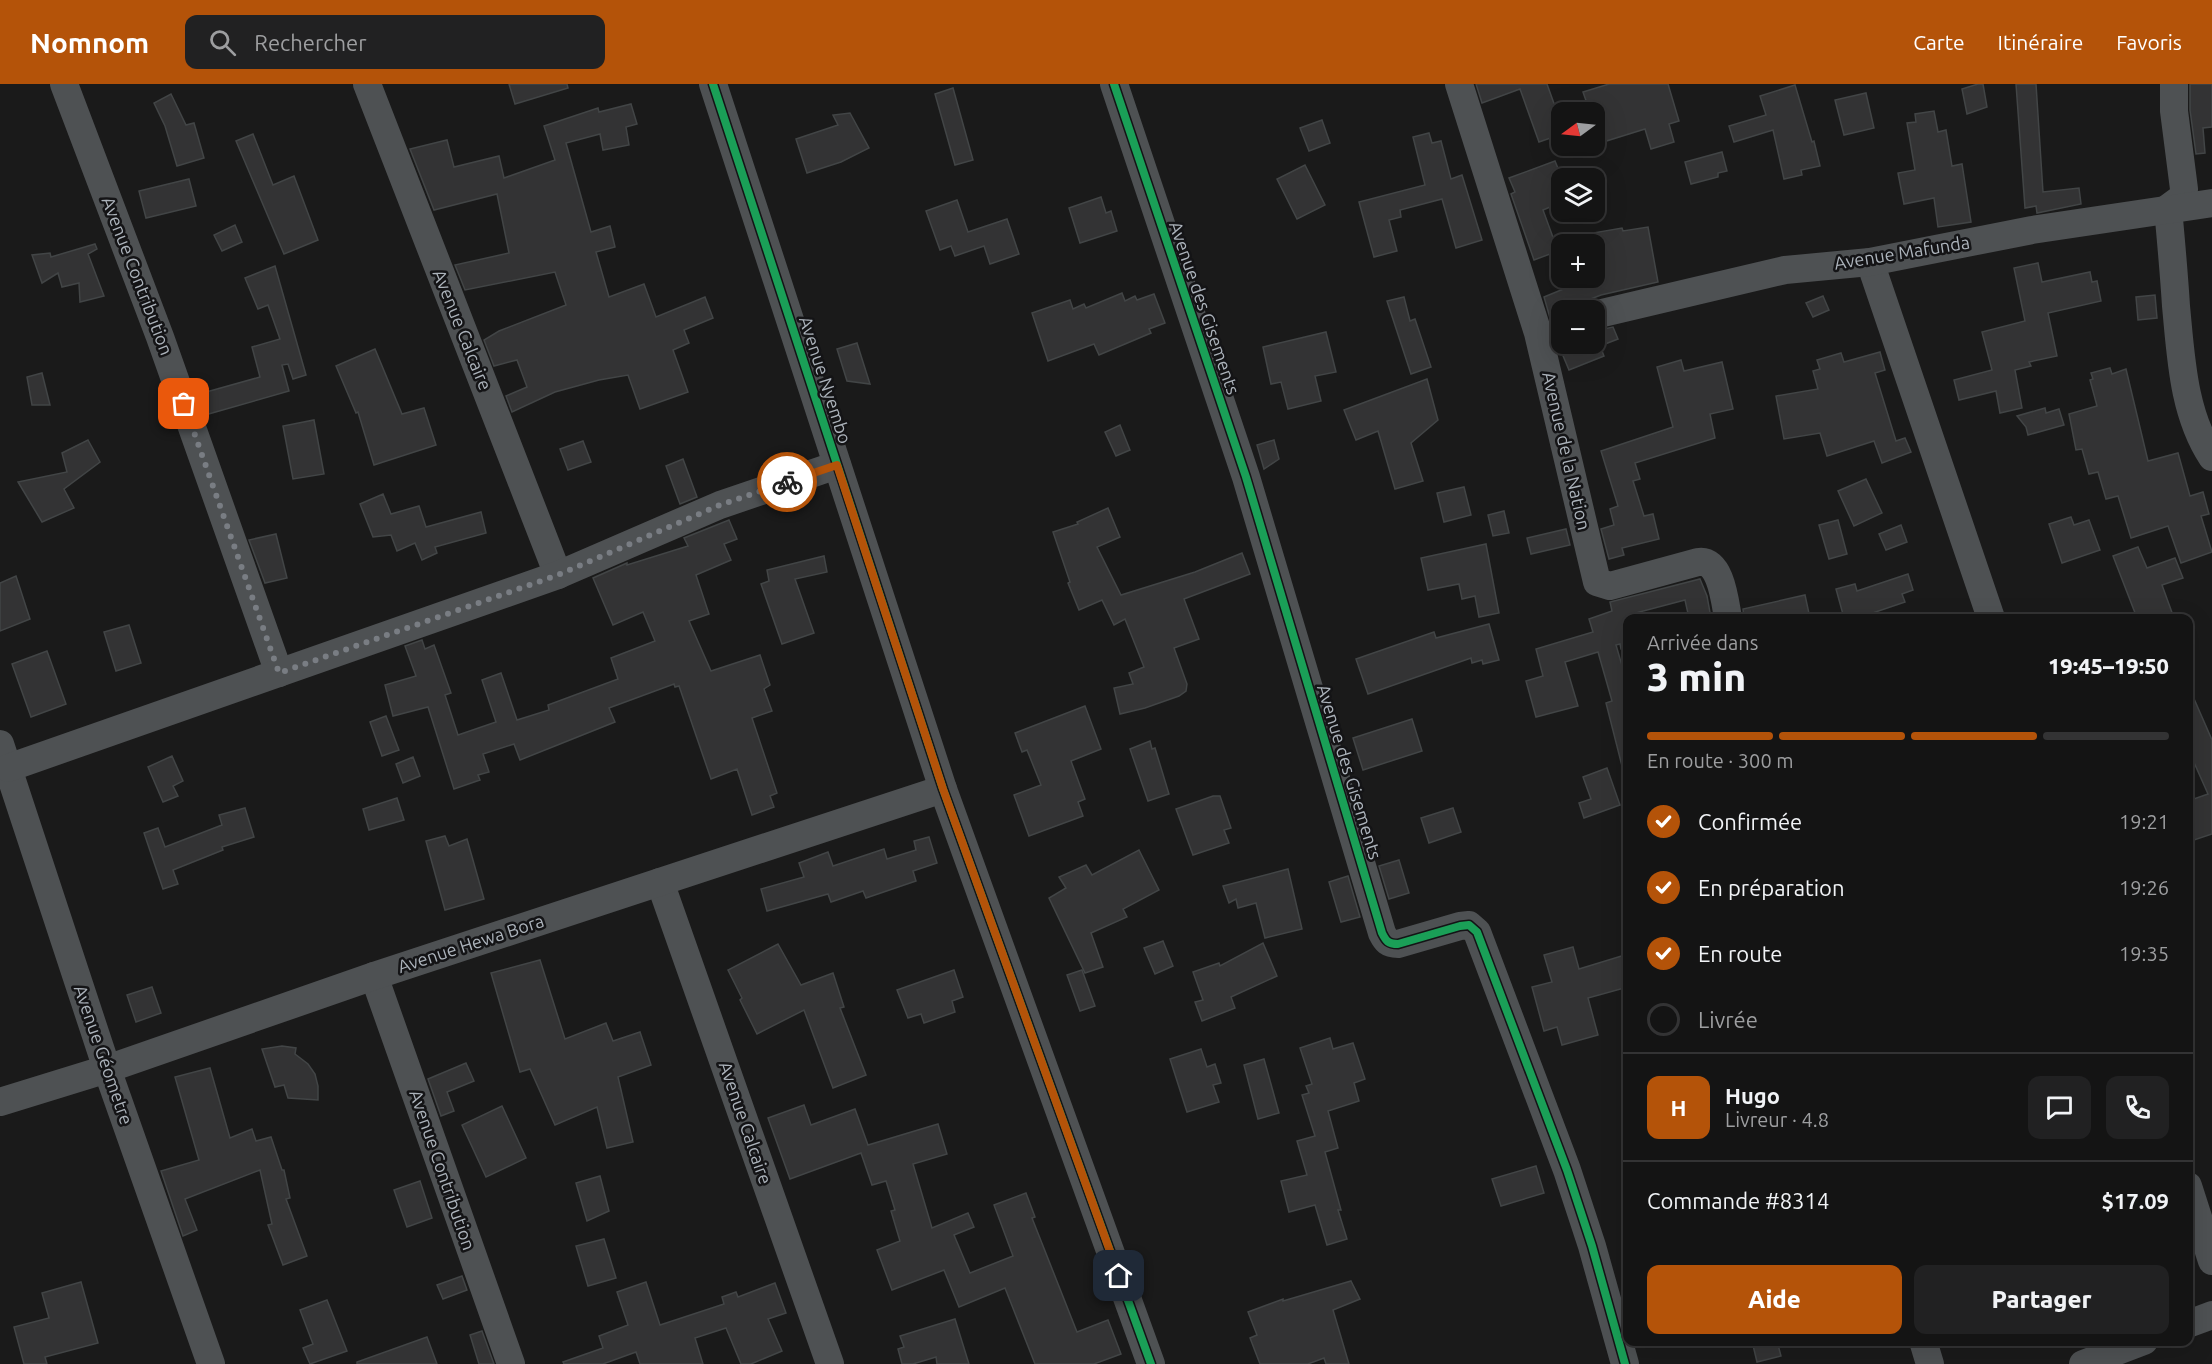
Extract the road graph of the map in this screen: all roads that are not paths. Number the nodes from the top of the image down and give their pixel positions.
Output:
1 (64, 84) edge
2 (367, 84) edge
3 (713, 84) edge
4 (1114, 84) edge
5 (1459, 84) edge
6 (2174, 84) edge
7 (2212, 203) edge
8 (2168, 208) junction
9 (1870, 262) junction
10 (1605, 312) edge
11 (1550, 329) edge
12 (2212, 458) edge
13 (837, 465) junction
14 (558, 575) junction
15 (1727, 614) edge
16 (1990, 614) edge
17 (279, 673) junction
18 (4, 756) edge
19 (943, 789) junction
20 (660, 882) junction
21 (374, 976) junction
22 (107, 1069) junction
23 (0, 1102) edge
24 (2193, 1202) edge
25 (2212, 1261) edge
26 (2212, 1315) edge
27 (2193, 1322) edge
28 (1925, 1346) edge
29 (2131, 1346) edge
30 (212, 1364) edge
31 (511, 1364) edge
32 (830, 1364) edge
33 (1151, 1364) edge
34 (1625, 1364) edge
35 (1930, 1364) edge
36 (2083, 1364) edge

1 - 17 street, Avenue Contribution
2 - 14 street, Avenue Calcaire
3 - 13 street, Avenue Nyembo
4 - 34 street, Avenue des Gisements
5 - 11 street, Avenue de la Nation
6 - 8 street
7 - 8 street, Avenue Mafunda
8 - 9 street, Avenue Mafunda
8 - 12 street
9 - 10 street, Avenue Mafunda
9 - 16 street
11 - 15 street, Avenue de la Nation
13 - 14 street
13 - 19 street, Avenue Nyembo
14 - 17 street
17 - 18 street
18 - 22 street, Avenue Géometre
19 - 20 street, Avenue Hewa Bora
19 - 33 street, Avenue Nyembo
20 - 21 street, Avenue Hewa Bora
20 - 32 street, Avenue Calcaire
21 - 22 street, Avenue Hewa Bora
21 - 31 street, Avenue Contribution
22 - 23 street, Avenue Hewa Bora
22 - 30 street, Avenue Géometre
24 - 25 street
26 - 27 street
28 - 35 street
29 - 36 street

